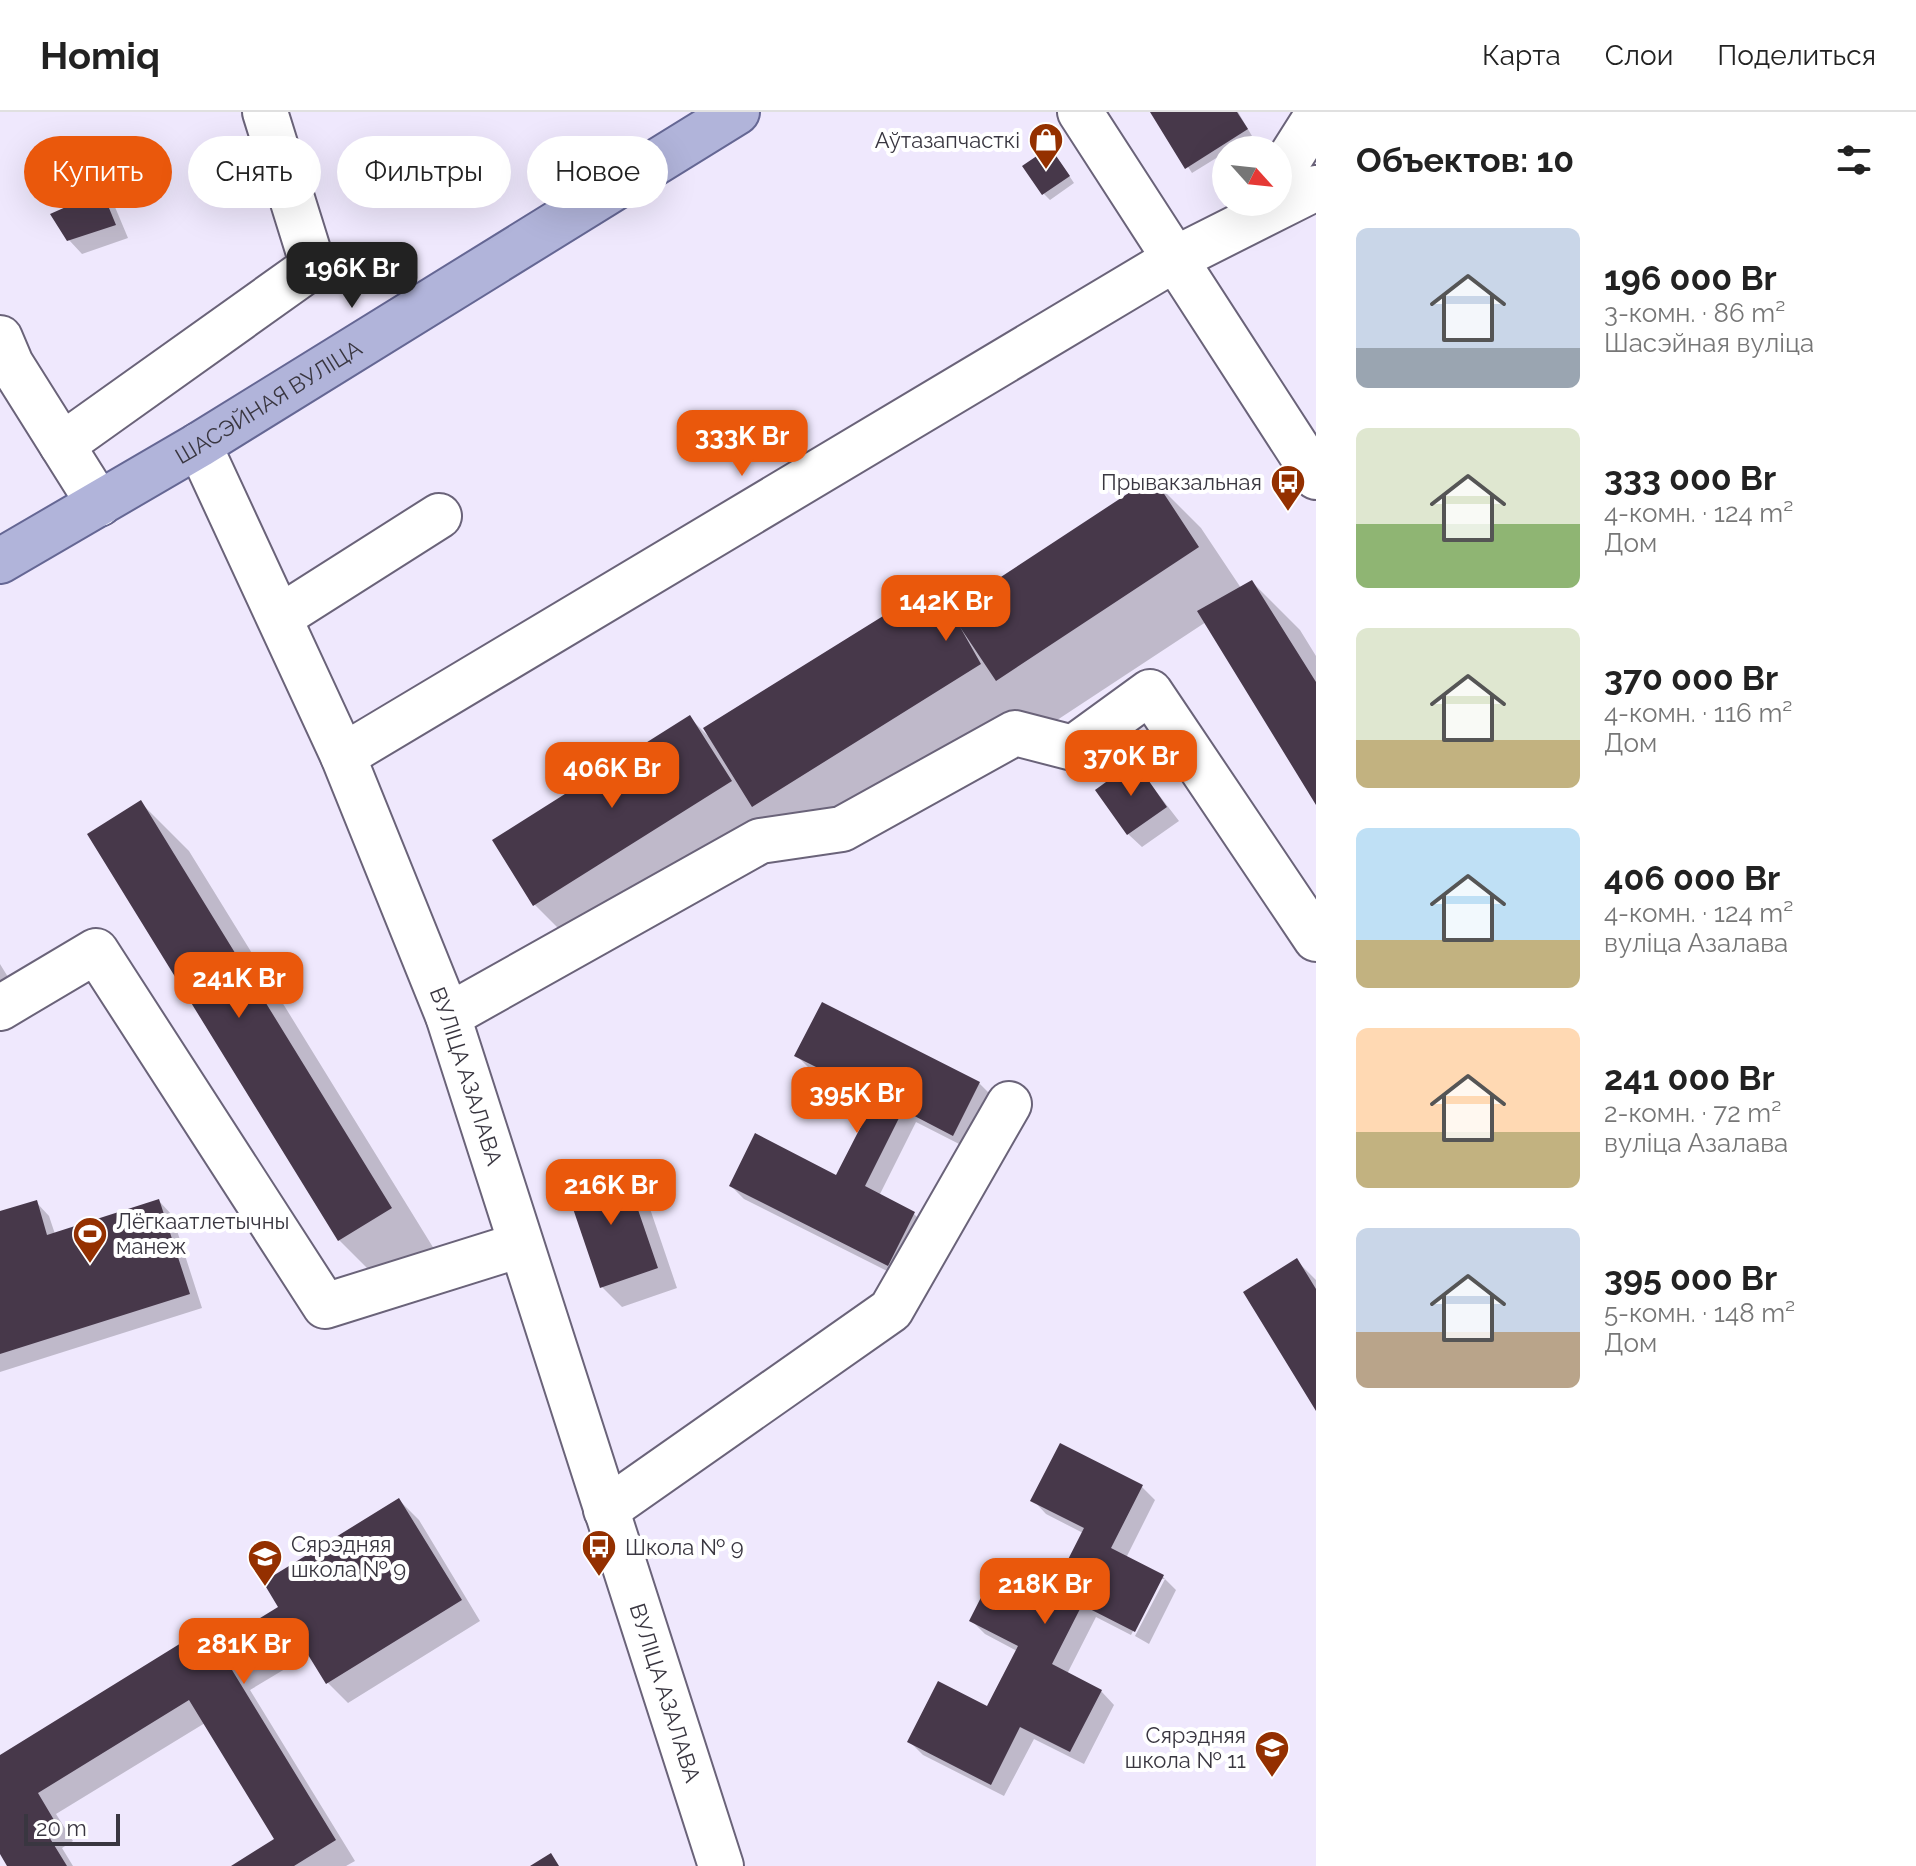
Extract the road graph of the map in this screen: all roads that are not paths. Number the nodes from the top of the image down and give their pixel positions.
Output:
1 (265, 112) edge
2 (737, 112) edge
3 (1080, 112) edge
4 (1316, 117) edge
5 (1292, 155) edge
6 (1316, 188) edge
7 (1292, 197) edge
8 (1248, 216) edge
9 (1175, 259) junction
10 (4, 357) edge
11 (62, 445) junction
12 (199, 445) junction
13 (1316, 477) edge
14 (99, 504) junction
15 (439, 516) dead end
16 (0, 561) edge
17 (280, 617) junction
18 (343, 756) junction
19 (1316, 939) edge
20 (0, 1008) edge
21 (448, 1016) junction
22 (1009, 1104) dead end
23 (520, 1245) junction
24 (606, 1510) junction
25 (721, 1866) edge

1 - 11 street
2 - 12 main road, ШАСЭЙНАЯ ВУЛІЦА
3 - 9 street
4 - 5 street
6 - 7 street
8 - 9 street
9 - 13 street
9 - 18 street
10 - 11 street
11 - 14 street
12 - 14 main road, ШАСЭЙНАЯ ВУЛІЦА
12 - 17 street, ВУЛІЦА АЗАЛАВА
14 - 16 main road, ШАСЭЙНАЯ ВУЛІЦА
15 - 17 street
17 - 18 street, ВУЛІЦА АЗАЛАВА
18 - 21 street, ВУЛІЦА АЗАЛАВА
19 - 21 street
20 - 23 street
21 - 23 street, ВУЛІЦА АЗАЛАВА
22 - 24 street
23 - 24 street, ВУЛІЦА АЗАЛАВА
24 - 25 street, ВУЛІЦА АЗАЛАВА

